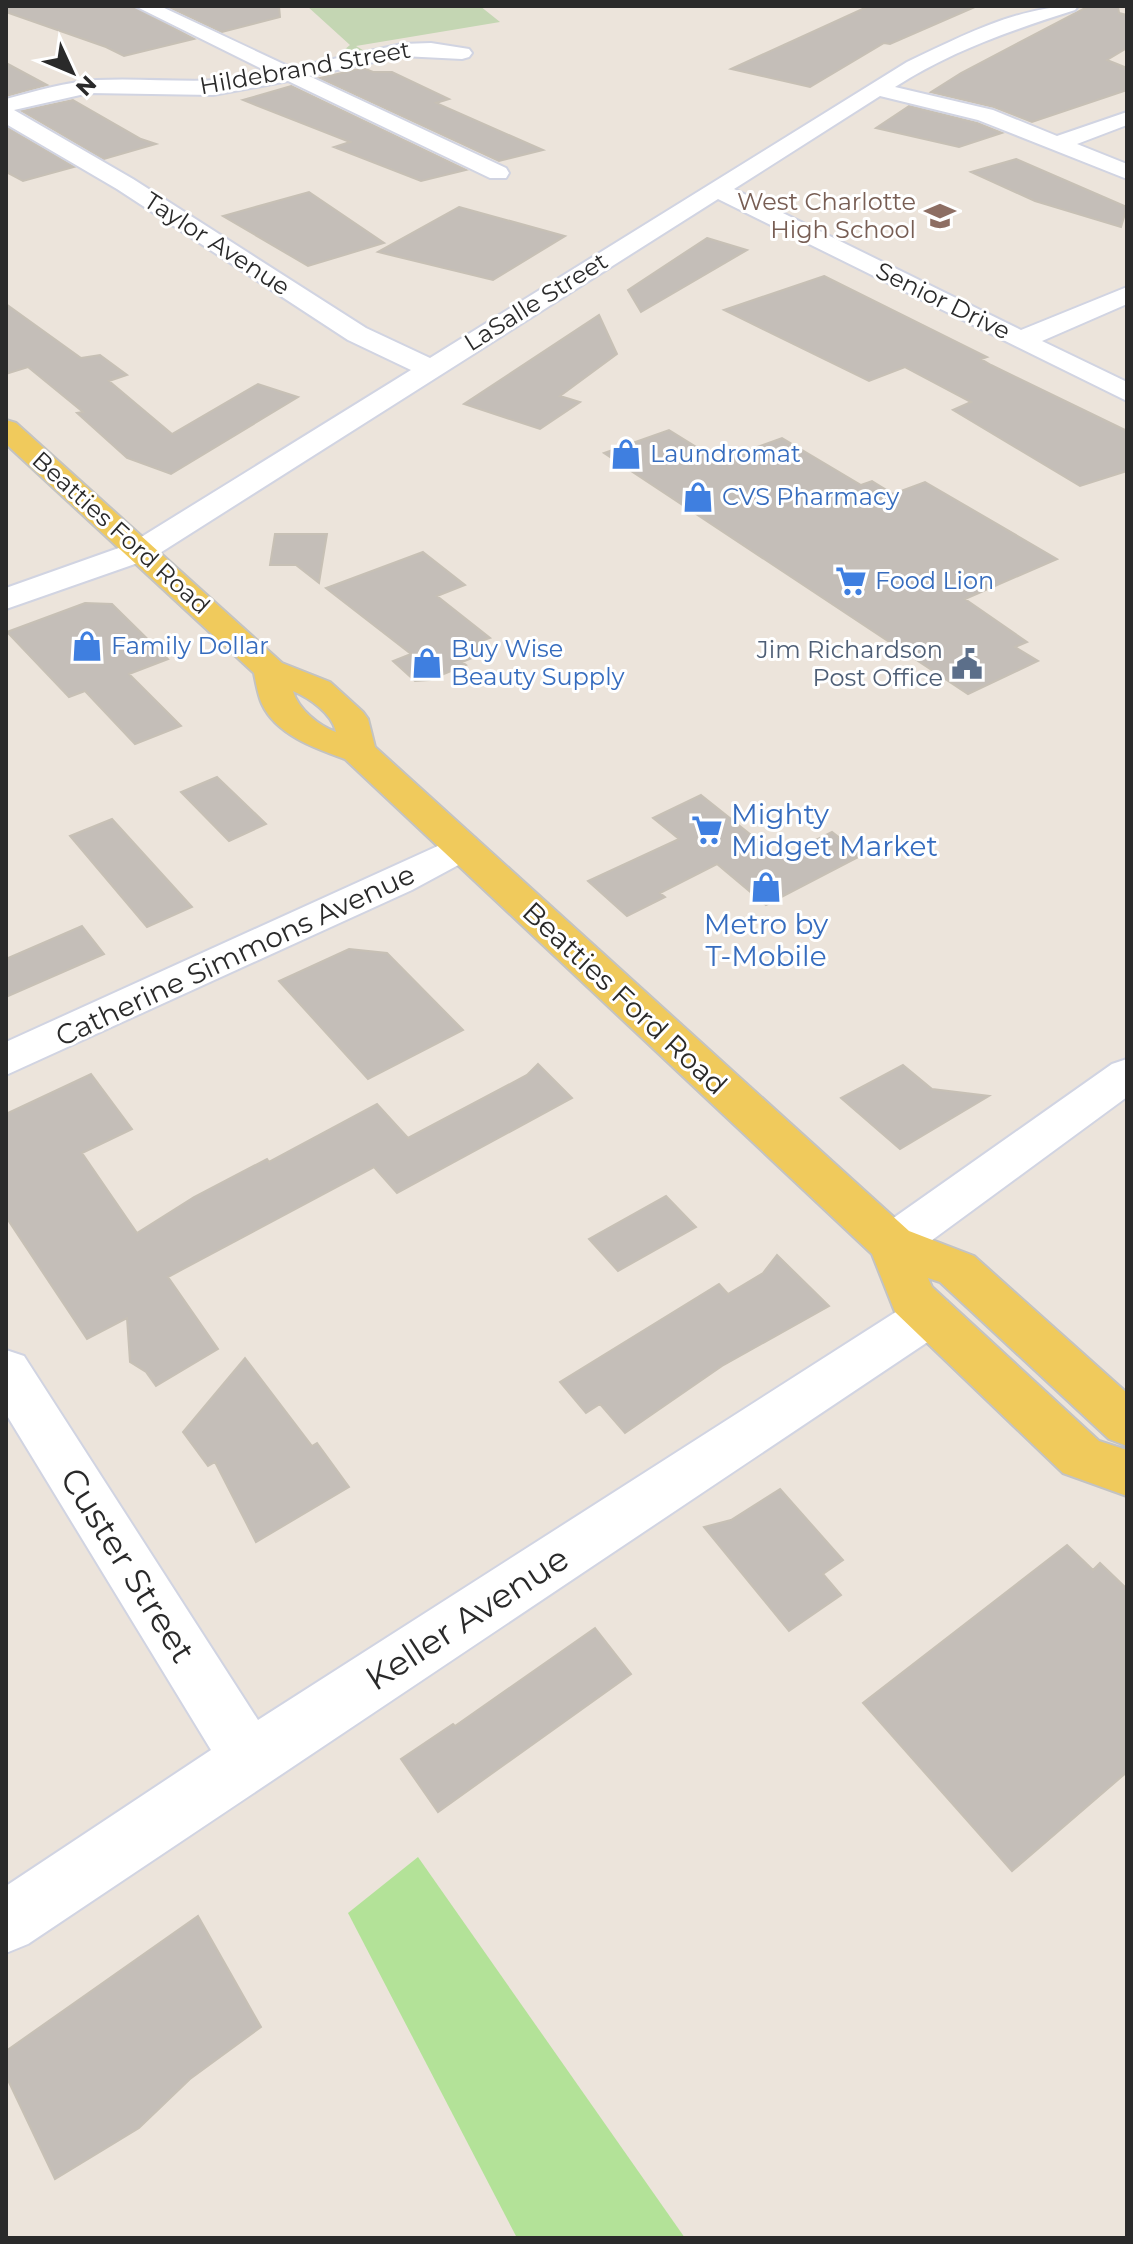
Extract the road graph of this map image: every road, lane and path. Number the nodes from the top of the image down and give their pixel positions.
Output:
1 (145, 6) edge
2 (1068, 6) edge
3 (462, 53) dead end
4 (288, 74) junction
5 (877, 89) junction
6 (6, 106) edge
7 (6, 115) edge
8 (1127, 118) edge
9 (1057, 144) junction
10 (1127, 172) edge
11 (498, 173) dead end
12 (724, 184) junction
13 (1127, 295) edge
14 (1031, 336) junction
15 (429, 368) junction
16 (1127, 373) edge
17 (1127, 393) edge
18 (6, 429) edge
19 (141, 551) junction
20 (6, 599) edge
21 (462, 847) junction
22 (6, 1060) edge
23 (1127, 1075) edge
24 (892, 1244) junction
25 (930, 1315) junction
26 (6, 1371) edge
27 (1127, 1424) edge
28 (1127, 1473) edge
29 (250, 1759) junction
30 (6, 1922) edge

1 - 4 street
2 - 5 street, LaSalle Street
3 - 4 street, Hildebrand Street
4 - 6 street, Hildebrand Street
4 - 11 street
5 - 9 street
5 - 12 street, LaSalle Street
7 - 15 street, Taylor Avenue
8 - 9 street
9 - 10 street
12 - 14 street, Senior Drive
12 - 15 street, LaSalle Street
13 - 14 street
14 - 16 street, Senior Drive
14 - 17 street, Senior Drive
15 - 19 street, LaSalle Street
18 - 19 main road, Beatties Ford Road
19 - 20 street, LaSalle Street
19 - 21 main road, Beatties Ford Road
21 - 22 street, Catherine Simmons Avenue
21 - 24 main road, Beatties Ford Road
23 - 24 street
24 - 25 main road, Beatties Ford Road
24 - 27 main road, Beatties Ford Road
25 - 28 main road, Beatties Ford Road
25 - 29 street, Keller Avenue
26 - 29 street, Custer Street
29 - 30 street, Keller Avenue

